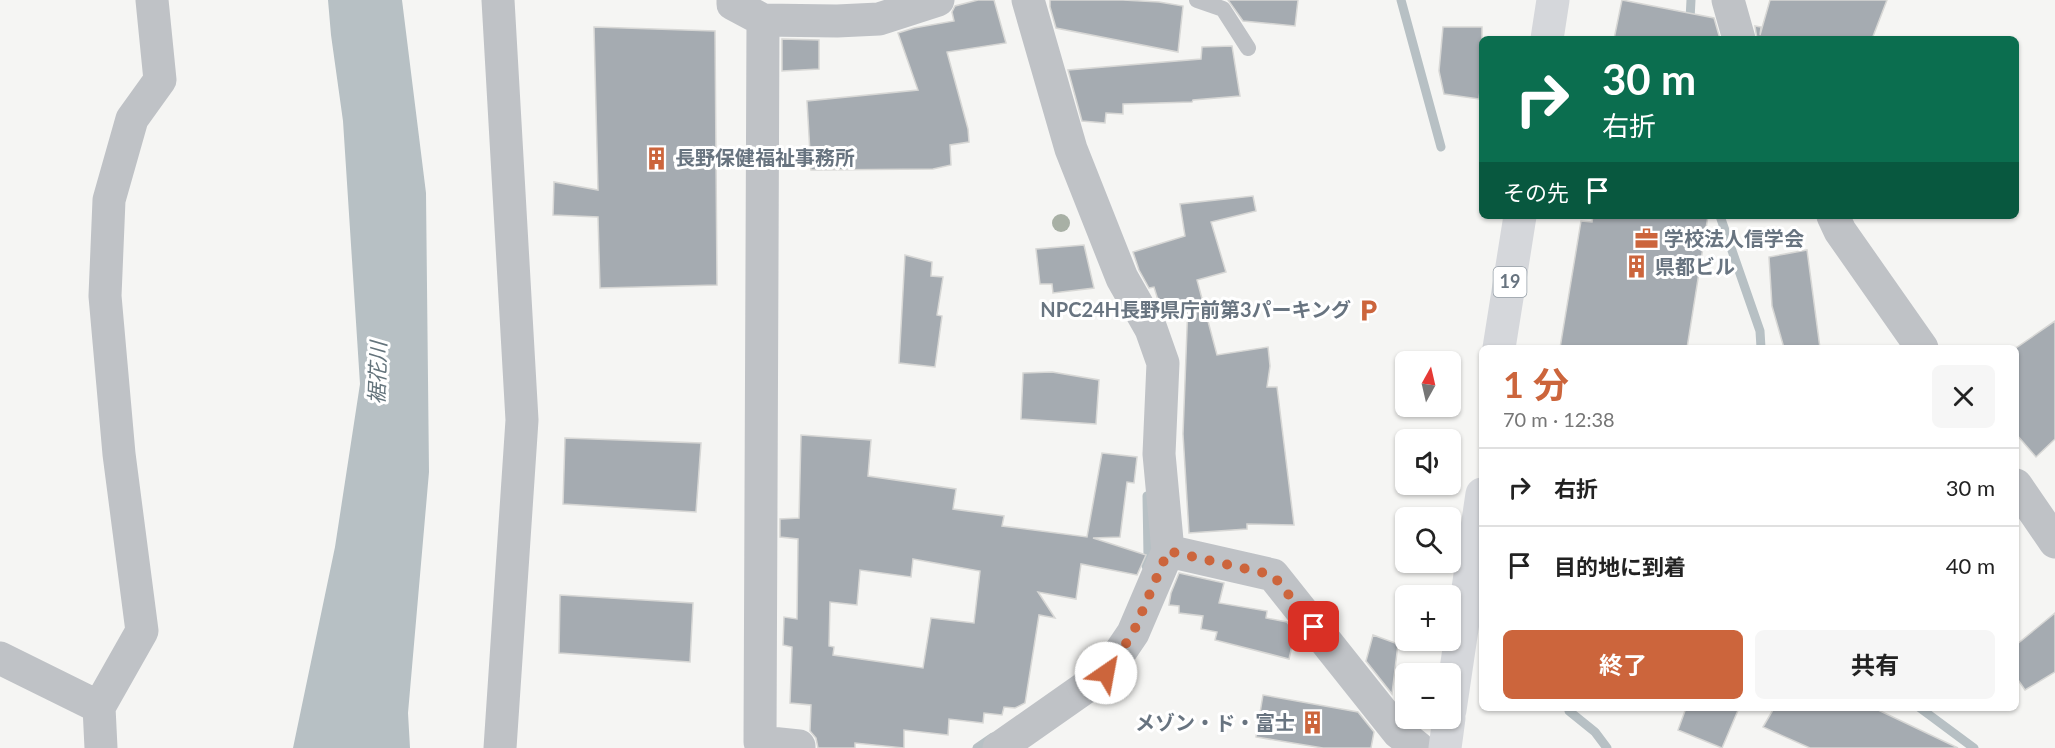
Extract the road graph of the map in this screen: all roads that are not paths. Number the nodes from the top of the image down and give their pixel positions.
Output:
1 (152, 0) edge
2 (498, 0) edge
3 (733, 0) edge
4 (938, 0) edge
5 (1028, 0) edge
6 (1197, 0) edge
7 (1553, 0) edge
8 (1728, 0) edge
9 (763, 20) junction
10 (1547, 36) edge
11 (1738, 36) edge
12 (1248, 48) dead end
13 (1520, 219) edge
14 (1834, 219) edge
15 (1499, 345) edge
16 (1920, 345) edge
17 (2019, 489) edge
18 (1479, 518) edge
19 (2055, 542) edge
20 (1168, 551) junction
21 (0, 658) edge
22 (1457, 663) edge
23 (99, 707) junction
24 (1448, 729) edge
25 (101, 748) edge
26 (500, 748) edge
27 (799, 748) edge
28 (999, 748) edge
29 (1418, 748) edge
30 (1445, 748) edge

1 - 23 street
2 - 26 street
3 - 9 street
4 - 9 street
5 - 20 street
6 - 12 lane
7 - 10 highway
8 - 11 street
9 - 27 street
13 - 15 highway, 19
14 - 16 street
17 - 19 street
18 - 22 highway
20 - 28 street
20 - 29 street
21 - 23 street
23 - 25 street
24 - 30 highway

